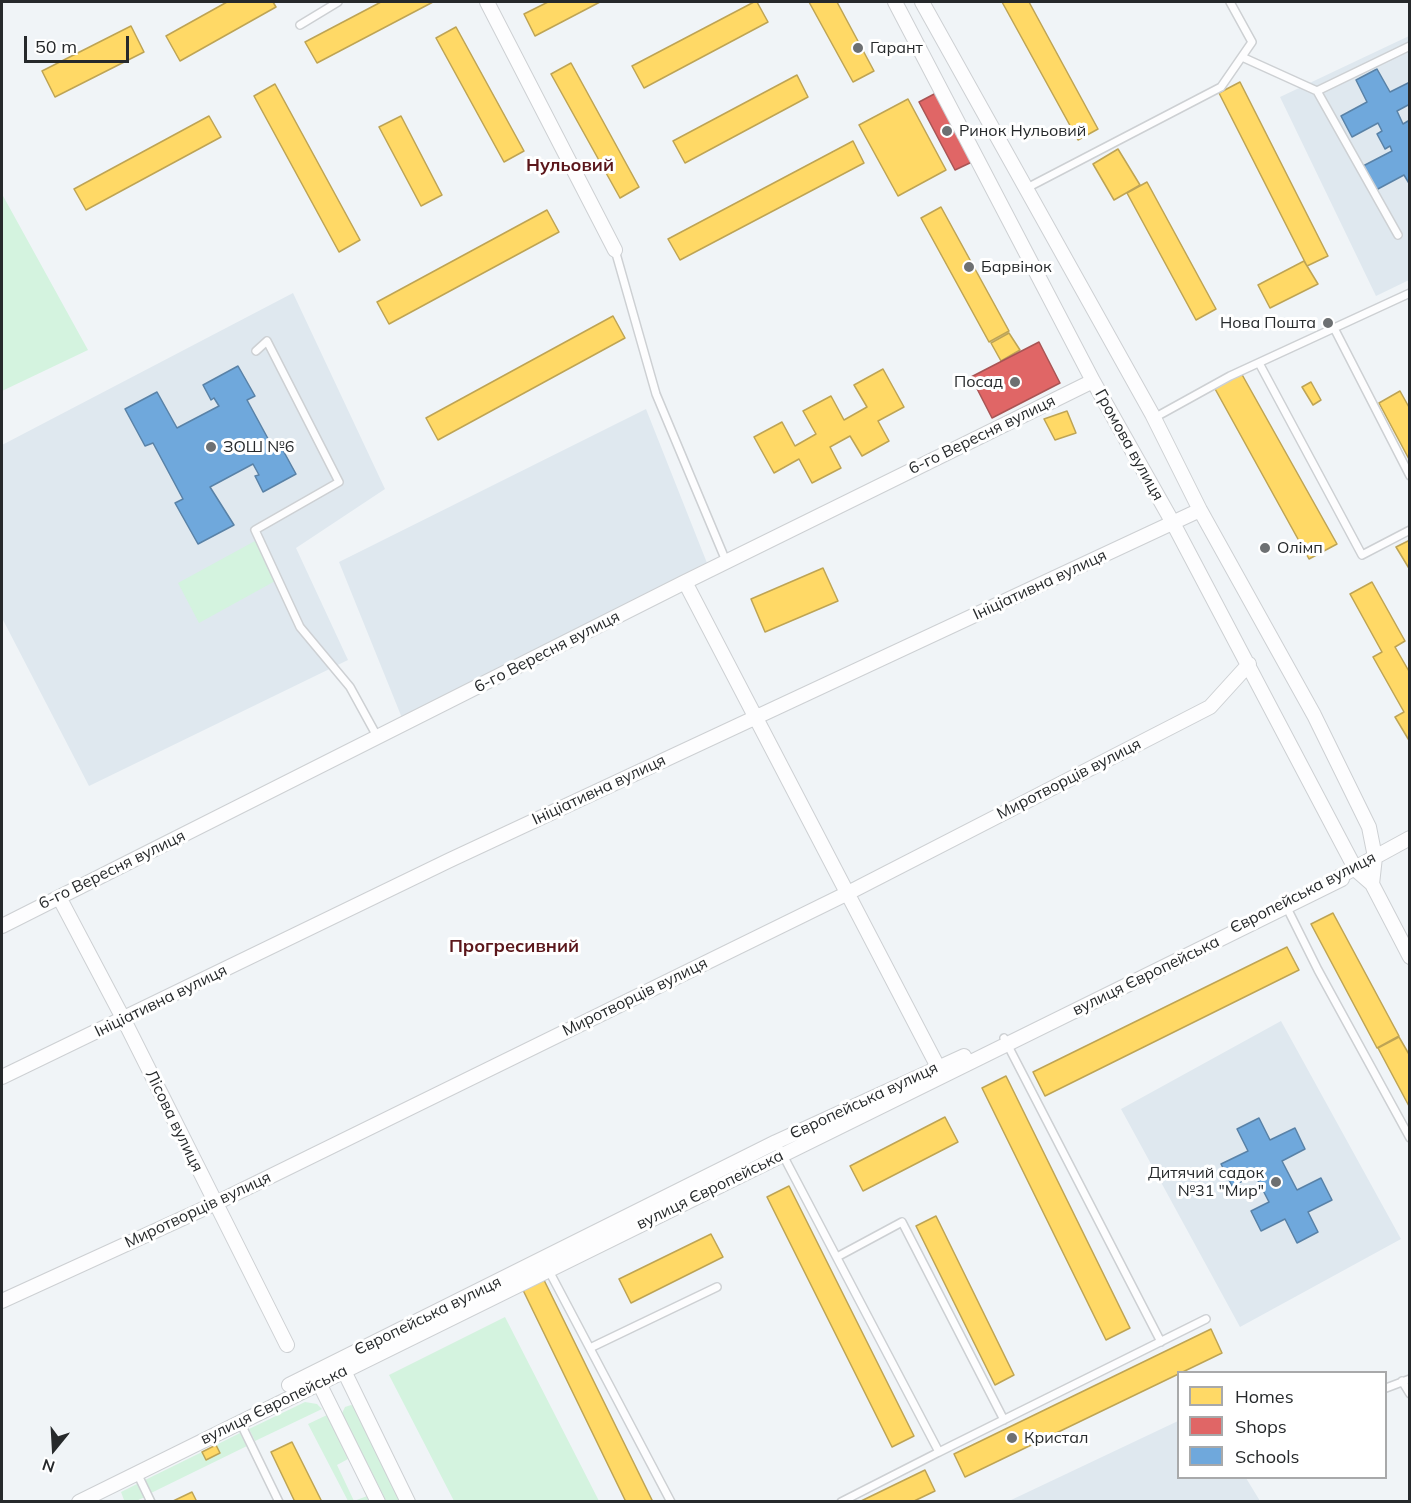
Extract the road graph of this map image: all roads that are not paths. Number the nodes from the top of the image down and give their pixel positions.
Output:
1 (338, 2) edge
2 (487, 2) edge
3 (895, 2) edge
4 (922, 2) edge
5 (1230, 2) edge
6 (300, 25) dead end
7 (1410, 46) edge
8 (1242, 57) junction
9 (1317, 91) junction
10 (1026, 189) junction
11 (1398, 235) dead end
12 (615, 250) joint
13 (1410, 293) edge
14 (1334, 328) junction
15 (256, 351) dead end
16 (1259, 363) junction
17 (1093, 381) junction
18 (1154, 418) junction
19 (1410, 476) edge
20 (1200, 510) junction
21 (1173, 523) junction
22 (1410, 530) edge
23 (726, 561) junction
24 (685, 582) junction
25 (1248, 664) junction
26 (756, 717) junction
27 (378, 738) junction
28 (1410, 838) edge
29 (1375, 857) junction
30 (1356, 870) junction
31 (1342, 879) dead end
32 (1372, 884) junction
33 (848, 893) junction
34 (59, 897) junction
35 (1285, 903) junction
36 (2, 926) edge
37 (1410, 957) edge
38 (124, 1020) junction
39 (1004, 1038) junction
40 (939, 1067) junction
41 (2, 1077) edge
42 (1410, 1138) edge
43 (776, 1142) junction
44 (214, 1204) junction
45 (837, 1257) junction
46 (543, 1259) junction
47 (717, 1287) dead end
48 (2, 1301) edge
49 (1206, 1319) dead end
50 (1161, 1342) junction
51 (287, 1346) dead end
52 (590, 1348) junction
53 (344, 1371) junction
54 (1406, 1380) edge
55 (319, 1383) junction
56 (289, 1385) dead end
57 (1387, 1388) edge
58 (1410, 1394) edge
59 (1004, 1420) junction
60 (240, 1422) junction
61 (939, 1452) junction
62 (137, 1473) junction
63 (79, 1502) edge
64 (152, 1502) edge
65 (279, 1502) edge
66 (378, 1502) edge
67 (408, 1502) edge
68 (671, 1502) edge
69 (841, 1502) edge

1 - 6 lane
2 - 12 street
3 - 17 street, Громова вулиця
4 - 10 street, Громова вулиця
5 - 8 lane
7 - 9 lane
8 - 9 lane
8 - 10 lane
9 - 11 lane
10 - 18 street, Громова вулиця
12 - 23 lane
13 - 14 lane
14 - 16 lane
14 - 19 lane
15 - 27 lane
16 - 18 lane
16 - 22 lane
17 - 21 street, Громова вулиця
17 - 23 street, 6-го Вересня вулиця
18 - 20 street, Громова вулиця
20 - 21 street, Ініціативна вулиця
20 - 29 street, Громова вулиця
21 - 25 street, Громова вулиця
21 - 26 street, Ініціативна вулиця
23 - 24 street, 6-го Вересня вулиця
24 - 26 street
24 - 27 street, 6-го Вересня вулиця
25 - 30 street, Громова вулиця
25 - 33 street, Миротворців вулиця
26 - 33 street
26 - 38 street, Ініціативна вулиця
27 - 34 street, 6-го Вересня вулиця
28 - 29 street, Європейська вулиця
29 - 30 street, Європейська вулиця
29 - 32 street, Громова вулиця
30 - 32 street, Громова вулиця
30 - 35 street, Європейська вулиця
31 - 53 street, вулиця Європейська
32 - 37 street, Громова вулиця
33 - 40 street
33 - 44 street, Миротворців вулиця
34 - 36 street, 6-го Вересня вулиця
34 - 38 street, Лісова вулиця
35 - 39 street, Європейська вулиця
35 - 42 lane
38 - 41 street, Ініціативна вулиця
38 - 44 street, Лісова вулиця
39 - 40 street, Європейська вулиця
39 - 50 lane
40 - 43 street, Європейська вулиця
43 - 45 lane
43 - 46 street, Європейська вулиця
44 - 48 street, Миротворців вулиця
44 - 51 street, Лісова вулиця
45 - 59 lane
45 - 61 lane
46 - 52 lane
46 - 56 street, Європейська вулиця
47 - 52 lane
49 - 50 lane
50 - 59 lane
52 - 68 lane
53 - 55 street, вулиця Європейська
53 - 67 street
54 - 57 lane
54 - 58 lane
55 - 60 street, вулиця Європейська
55 - 66 street
59 - 61 lane
60 - 62 street, вулиця Європейська
60 - 65 lane
61 - 69 lane
62 - 63 street, вулиця Європейська
62 - 64 lane

